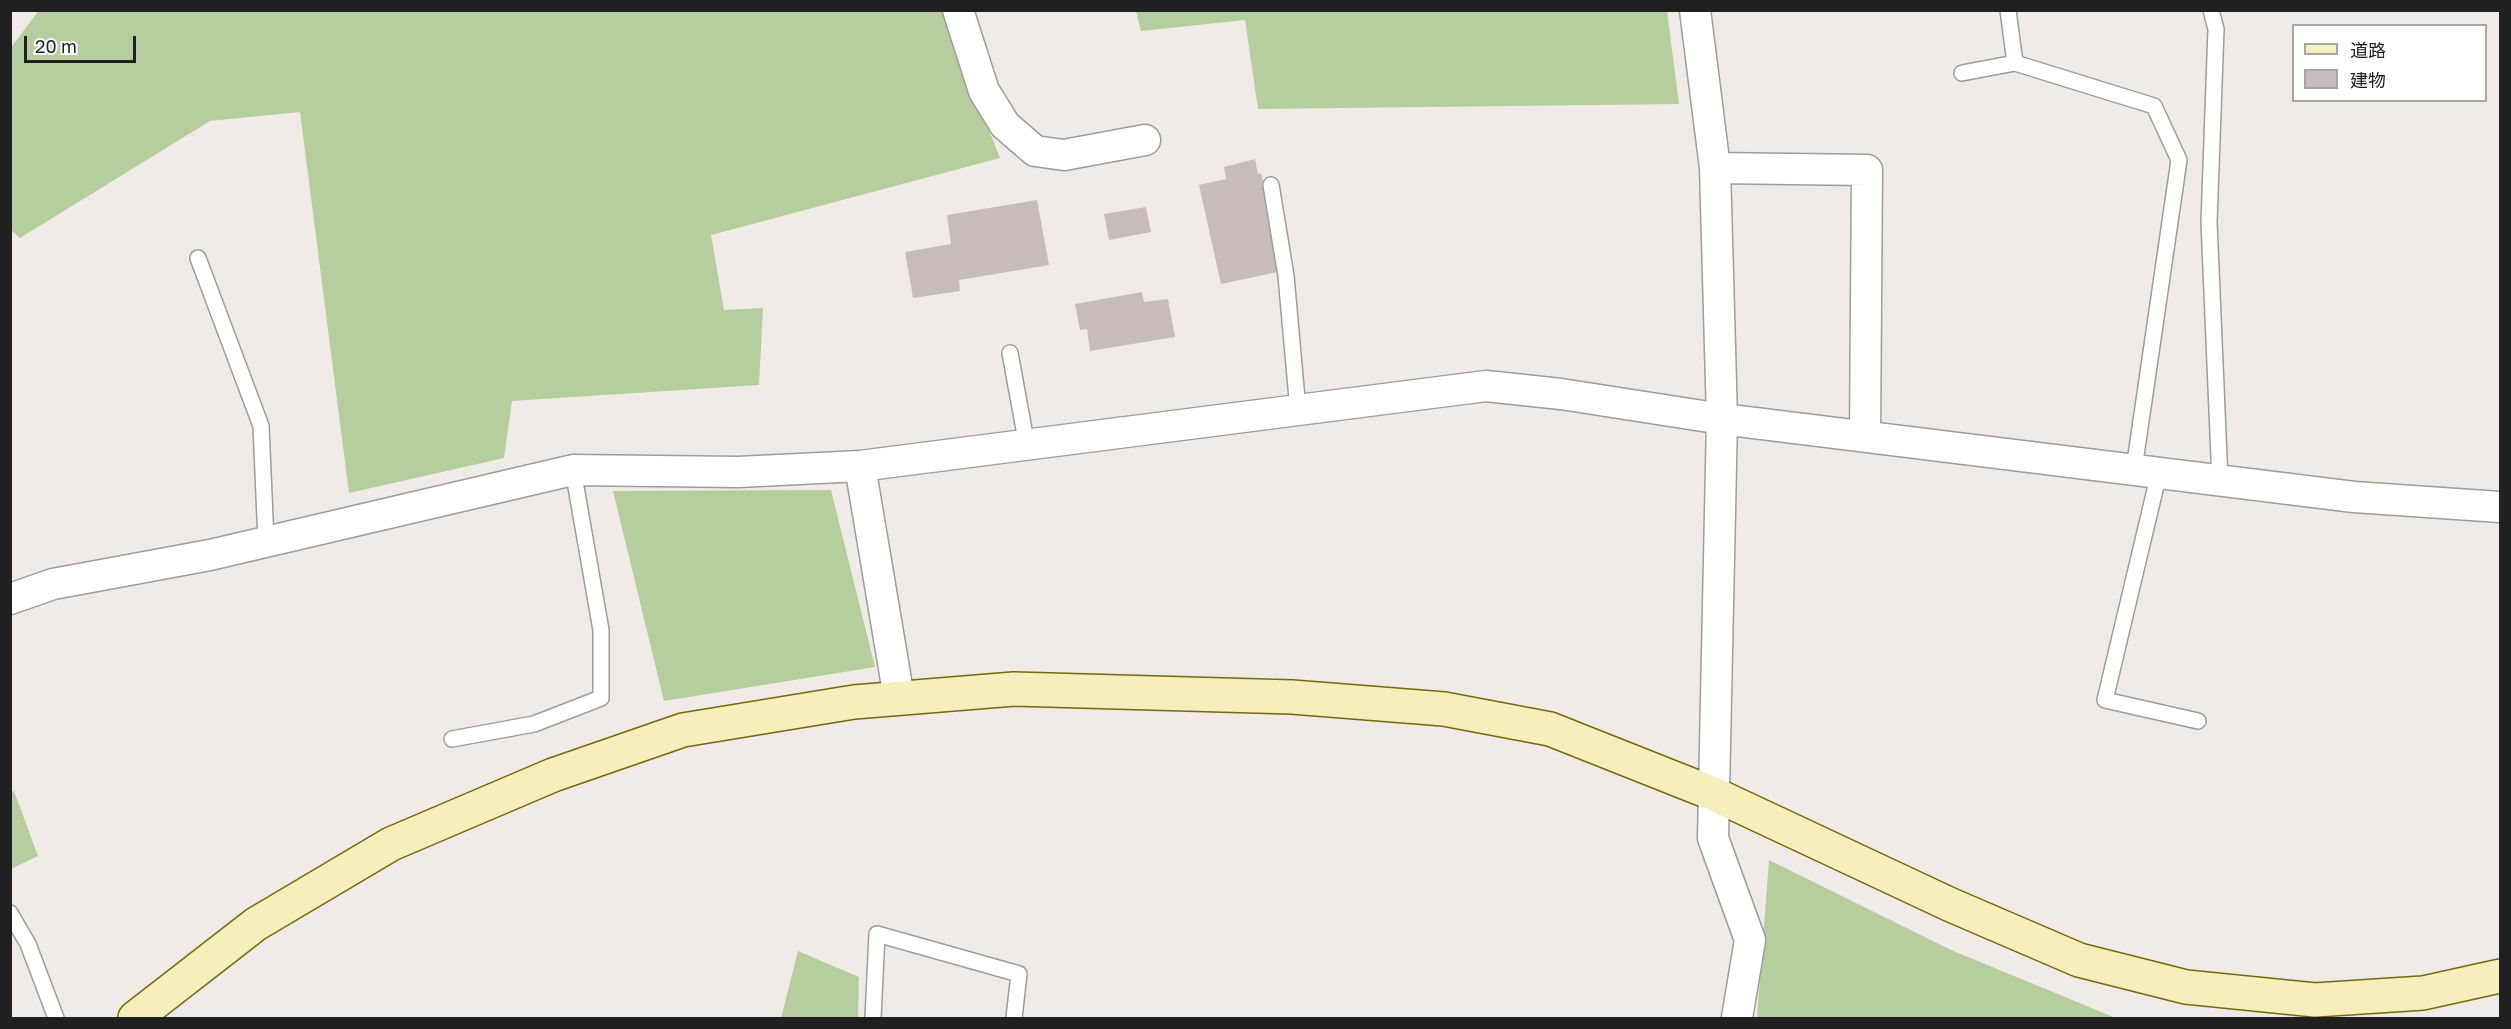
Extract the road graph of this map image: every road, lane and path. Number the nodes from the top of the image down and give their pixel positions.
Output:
1 (957, 10) edge
2 (1695, 10) edge
3 (2008, 10) edge
4 (2211, 10) edge
5 (2015, 63) junction
6 (1962, 73) dead end
7 (1145, 140) dead end
8 (1715, 168) junction
9 (1271, 186) dead end
10 (198, 258) dead end
11 (1010, 353) dead end
12 (1298, 410) junction
13 (1722, 419) junction
14 (1865, 436) junction
15 (1027, 446) junction
16 (860, 466) junction
17 (573, 470) junction
18 (2146, 471) junction
19 (2220, 481) junction
20 (2500, 507) edge
21 (266, 542) junction
22 (10, 599) edge
23 (899, 698) junction
24 (2198, 721) dead end
25 (452, 739) dead end
26 (1714, 794) junction
27 (10, 913) edge
28 (2500, 976) edge
29 (56, 1018) edge
30 (135, 1018) edge
31 (873, 1018) edge
32 (1014, 1018) edge
33 (1737, 1018) edge

1 - 7 street
2 - 8 street
3 - 5 lane
4 - 19 lane
5 - 6 lane
5 - 18 lane
8 - 13 street
8 - 14 street
9 - 12 lane
10 - 21 lane
11 - 15 lane
12 - 13 street
12 - 15 street
13 - 14 street
13 - 26 street
14 - 18 street
15 - 16 street
16 - 17 street
16 - 23 street
17 - 21 street
17 - 25 lane
18 - 19 street
18 - 24 lane
19 - 20 street
21 - 22 street
23 - 26 street
23 - 30 street
26 - 28 street
26 - 33 street
27 - 29 lane
31 - 32 lane

